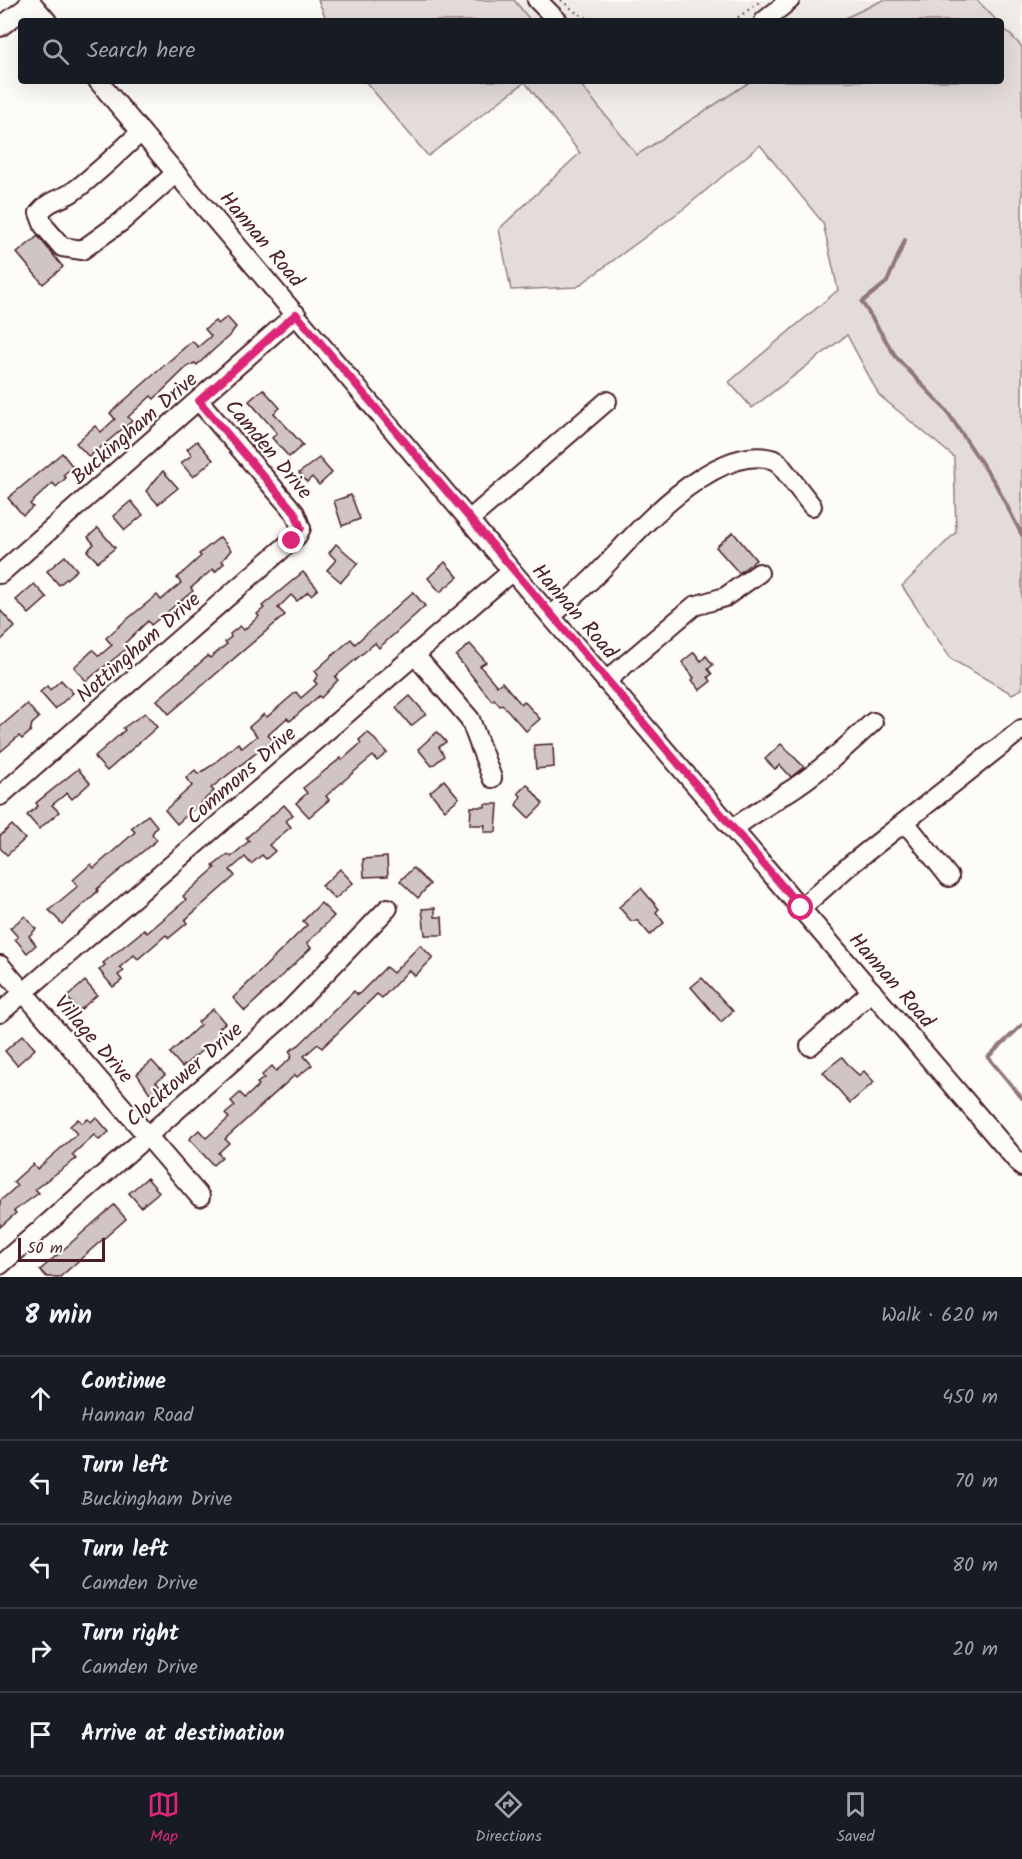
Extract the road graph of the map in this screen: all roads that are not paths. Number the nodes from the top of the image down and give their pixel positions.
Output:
1 (537, 0) edge
2 (790, 0) edge
3 (31, 2) edge
4 (44, 18) edge
5 (555, 18) edge
6 (768, 18) edge
7 (0, 27) edge
8 (101, 84) edge
9 (141, 132) junction
10 (177, 173) junction
11 (296, 314) junction
12 (199, 401) junction
13 (607, 401) dead end
14 (812, 506) dead end
15 (469, 520) junction
16 (301, 528) joint
17 (512, 572) junction
18 (759, 573) dead end
19 (0, 574) edge
20 (551, 616) junction
21 (415, 655) junction
22 (606, 681) junction
23 (873, 722) dead end
24 (1022, 729) edge
25 (492, 778) dead end
26 (0, 796) edge
27 (905, 822) junction
28 (733, 829) junction
29 (949, 877) dead end
30 (388, 908) dead end
31 (801, 908) junction
32 (0, 965) edge
33 (872, 990) junction
34 (24, 992) junction
35 (0, 1013) edge
36 (810, 1046) dead end
37 (148, 1135) junction
38 (1022, 1167) edge
39 (200, 1197) dead end
40 (0, 1265) edge

1 - 5 street
2 - 6 street
3 - 4 street
3 - 7 street
8 - 9 street, Hannan Road
9 - 10 street, Hannan Road
9 - 10 street
10 - 11 street, Hannan Road
11 - 12 street, Buckingham Drive
11 - 15 street, Hannan Road
12 - 16 street, Camden Drive
12 - 19 street, Buckingham Drive
13 - 15 street
14 - 20 street
15 - 17 street, Hannan Road
16 - 26 street, Nottingham Drive
17 - 20 street, Hannan Road
17 - 21 street, Commons Drive
18 - 22 street
20 - 22 street, Hannan Road
21 - 25 street
21 - 34 street, Commons Drive
22 - 28 street, Hannan Road
23 - 28 street
24 - 27 street
27 - 29 street
27 - 31 street
28 - 31 street, Hannan Road
30 - 37 street, Clocktower Drive
31 - 33 street, Hannan Road
32 - 34 street, Village Drive
33 - 36 street
33 - 38 street, Hannan Road
34 - 35 street, Commons Drive
34 - 37 street, Village Drive
37 - 39 street, Village Drive
37 - 40 street, Clocktower Drive

